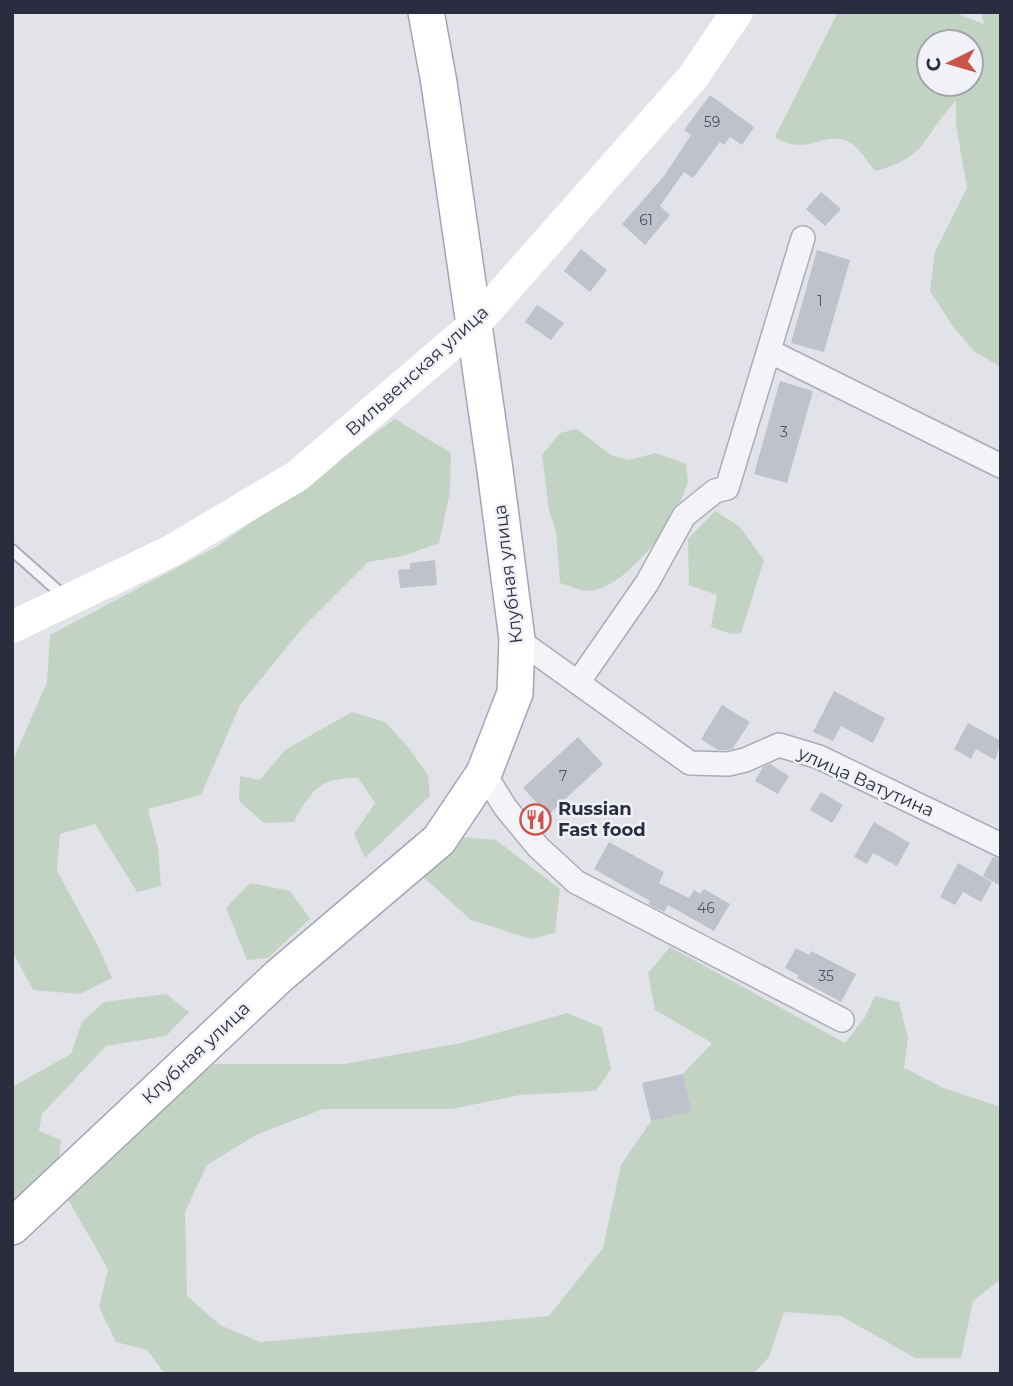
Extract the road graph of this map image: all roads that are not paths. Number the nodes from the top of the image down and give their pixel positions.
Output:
1 (426, 12) edge
2 (737, 12) edge
3 (803, 238) dead end
4 (474, 324) junction
5 (769, 351) junction
6 (1001, 466) edge
7 (12, 550) edge
8 (68, 600) junction
9 (12, 627) edge
10 (517, 639) junction
11 (579, 681) junction
12 (484, 774) junction
13 (1001, 845) edge
14 (842, 1020) dead end
15 (15, 1219) edge

1 - 4 main road, Клубная улица
2 - 4 street, Вильвенская улица
3 - 5 street
4 - 8 street, Вильвенская улица
4 - 10 main road, Клубная улица
5 - 6 street
5 - 11 street
7 - 8 lane
8 - 9 street, Вильвенская улица
10 - 11 street, улица Ватутина
10 - 12 main road, Клубная улица
11 - 13 street, улица Ватутина
12 - 14 street
12 - 15 main road, Клубная улица

